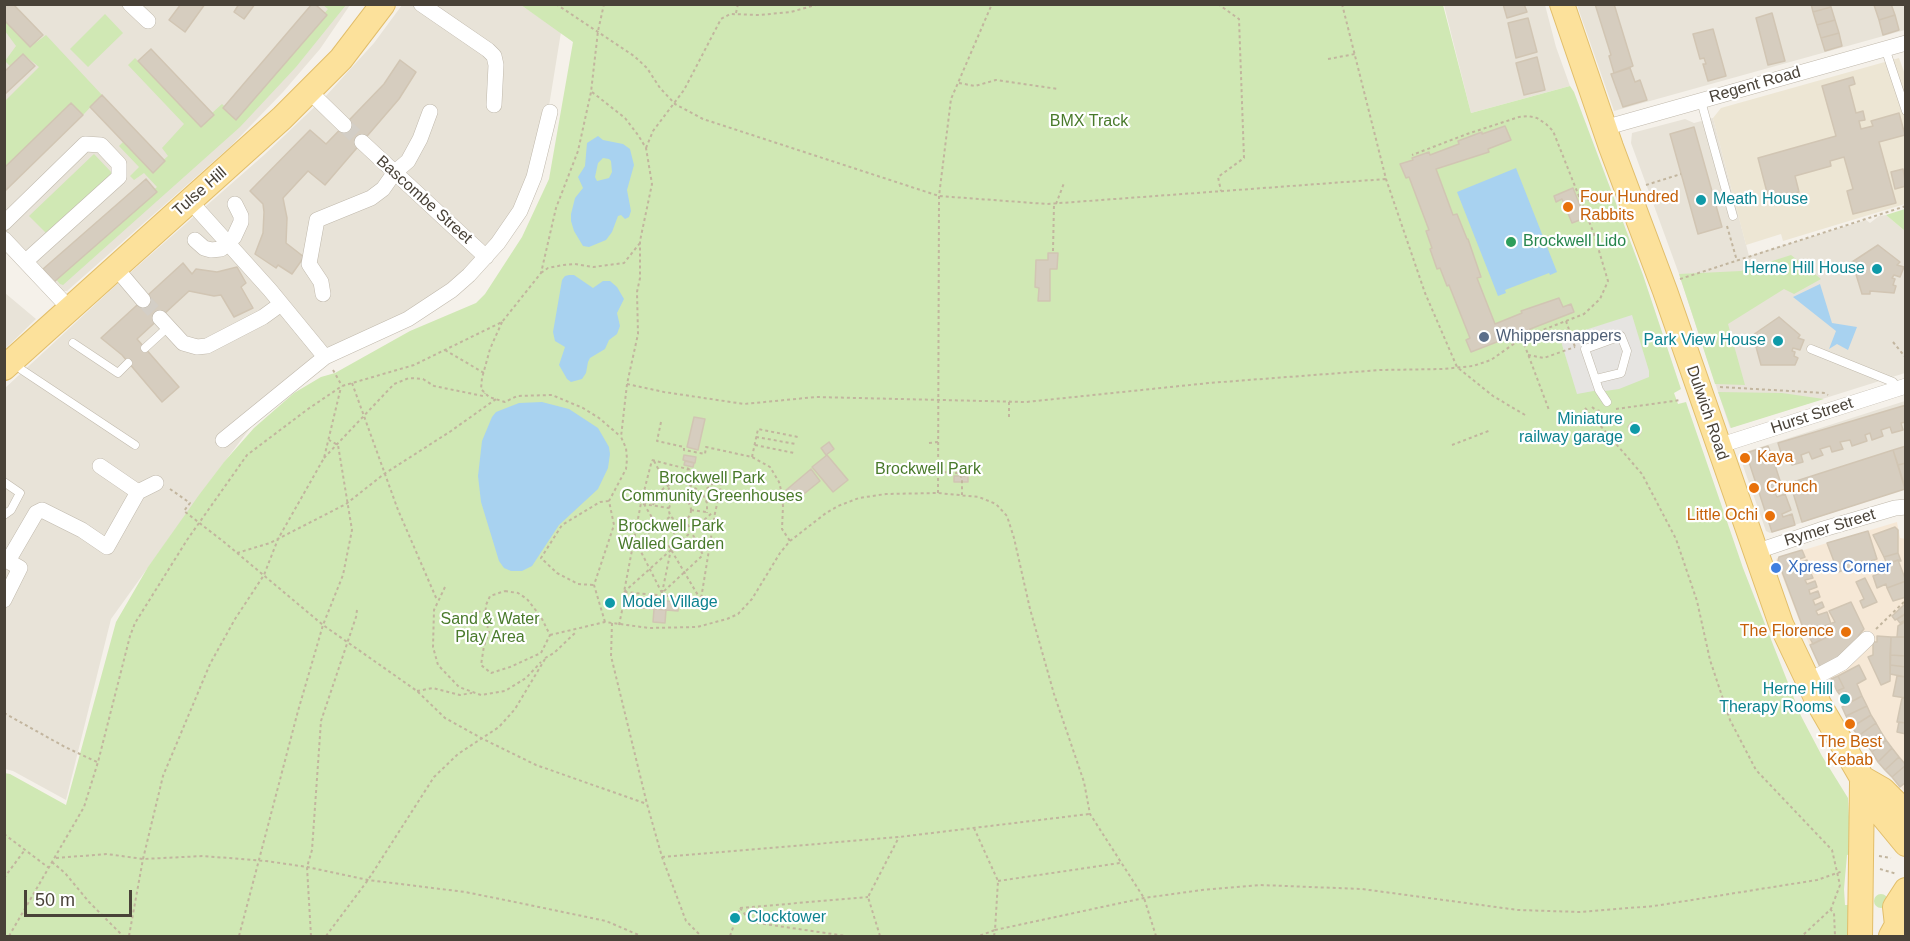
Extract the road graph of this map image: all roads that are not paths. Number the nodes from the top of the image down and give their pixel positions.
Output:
1 (130, 4) edge
2 (383, 4) edge
3 (421, 4) edge
4 (1562, 4) edge
5 (148, 21) dead end
6 (1905, 43) edge
7 (1886, 48) junction
8 (309, 91) junction
9 (1701, 101) junction
10 (494, 105) dead end
11 (1905, 111) edge
12 (429, 112) dead end
13 (550, 112) dead end
14 (344, 125) tunnel mouth
15 (1604, 128) junction
16 (362, 142) tunnel mouth
17 (395, 172) junction
18 (190, 201) junction
19 (235, 204) dead end
20 (1733, 216) dead end
21 (4, 223) edge
22 (4, 239) edge
23 (195, 240) dead end
24 (228, 243) junction
25 (486, 257) junction
26 (26, 261) junction
27 (115, 267) junction
28 (323, 294) dead end
29 (143, 300) tunnel mouth
30 (281, 304) junction
31 (69, 308) junction
32 (164, 323) joint
33 (73, 343) dead end
34 (145, 348) dead end
35 (1811, 349) dead end
36 (325, 357) junction
37 (128, 363) dead end
38 (8, 364) edge
39 (1596, 379) junction
40 (1902, 387) edge
41 (1607, 402) dead end
42 (223, 440) dead end
43 (135, 445) dead end
44 (1718, 446) junction
45 (100, 466) dead end
46 (4, 482) edge
47 (156, 483) road end
48 (138, 492) junction
49 (1905, 507) edge
50 (4, 515) edge
51 (1755, 552) junction
52 (4, 600) edge
53 (1867, 639) road end
54 (1808, 681) junction
55 (1862, 778) junction
56 (1905, 813) edge
57 (1896, 850) edge
58 (1905, 890) edge
59 (1898, 928) edge
60 (1860, 936) edge

1 - 5 street
2 - 8 main road, Tulse Hill
3 - 10 street
4 - 15 main road, Dulwich Road
6 - 7 street, Regent Road
7 - 9 street, Regent Road
7 - 11 lane
8 - 14 street
8 - 18 main road, Tulse Hill
9 - 15 street, Regent Road
9 - 20 lane
12 - 17 street
13 - 25 street
15 - 44 main road, Dulwich Road
16 - 17 street, Bascombe Street
17 - 25 street, Bascombe Street
17 - 28 street
18 - 24 street
18 - 27 main road, Tulse Hill
19 - 24 street
21 - 26 street
22 - 26 street
23 - 24 street
24 - 30 street
25 - 36 street
26 - 31 street
27 - 29 street
27 - 31 main road, Tulse Hill
30 - 32 street
30 - 36 street
31 - 38 main road, Tulse Hill
32 - 34 lane
33 - 37 lane
35 - 40 lane
36 - 42 street
38 - 43 lane
39 - 39 lane
39 - 41 lane
40 - 44 street, Hurst Street
44 - 51 main road, Dulwich Road
45 - 48 street
46 - 50 lane
47 - 48 street
48 - 52 street
49 - 51 street, Rymer Street
51 - 54 main road, Dulwich Road
53 - 54 street
54 - 55 main road, Dulwich Road
55 - 56 main road, Dulwich Road
55 - 57 main road, Dulwich Road
55 - 60 main road
58 - 59 main road

